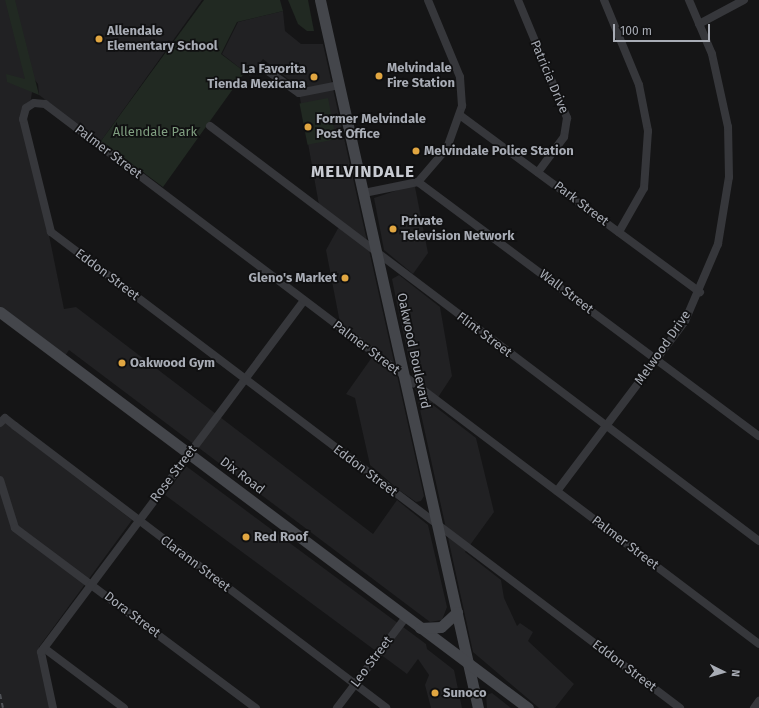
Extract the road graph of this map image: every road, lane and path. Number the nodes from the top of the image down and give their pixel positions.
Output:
1 (320, 0) edge
2 (428, 0) edge
3 (518, 0) edge
4 (604, 0) edge
5 (689, 0) edge
6 (744, 0) edge
7 (699, 24) junction
8 (262, 67) dead end
9 (339, 85) junction
10 (30, 105) joint
11 (460, 116) junction
12 (210, 126) dead end
13 (538, 172) junction
14 (418, 182) junction
15 (364, 193) junction
16 (619, 232) junction
17 (377, 252) junction
18 (700, 292) junction
19 (304, 301) junction
20 (0, 312) edge
21 (657, 360) junction
22 (405, 378) junction
23 (246, 381) junction
24 (2, 420) edge
25 (606, 426) junction
26 (759, 436) edge
27 (189, 454) junction
28 (0, 480) edge
29 (557, 491) junction
30 (138, 523) junction
31 (437, 526) junction
32 (759, 541) edge
33 (91, 585) junction
34 (457, 612) junction
35 (406, 617) junction
36 (420, 628) junction
37 (759, 644) edge
38 (44, 648) junction
39 (468, 663) junction
40 (356, 684) junction
41 (759, 701) edge
42 (53, 708) edge
43 (124, 708) edge
44 (256, 708) edge
45 (338, 708) edge
46 (386, 708) edge
47 (478, 708) edge
48 (528, 708) edge
49 (680, 708) edge
50 (754, 708) edge

1 - 9 main road, Oakwood Boulevard
2 - 11 street
3 - 13 street, Patricia Drive
4 - 16 street
5 - 7 street, Melwood Drive
6 - 7 street
7 - 18 street, Melwood Drive
8 - 9 street
9 - 15 main road, Oakwood Boulevard
10 - 19 street, Palmer Street
10 - 23 street, Eddon Street
11 - 13 street, Park Street
11 - 14 street
12 - 17 street, Flint Street
13 - 16 street, Park Street
14 - 15 street
14 - 21 street, Wall Street
15 - 17 main road, Oakwood Boulevard
16 - 18 street, Park Street
17 - 22 main road, Oakwood Boulevard
17 - 25 street, Flint Street
18 - 21 street, Melwood Drive
19 - 22 street, Palmer Street
19 - 23 street, Rose Street
20 - 27 main road, Dix Road
21 - 25 street, Melwood Drive
21 - 26 street, Wall Street
22 - 29 street, Palmer Street
22 - 31 main road, Oakwood Boulevard
23 - 27 street, Rose Street
23 - 31 street, Eddon Street
24 - 30 street, Clarann Street
25 - 29 street, Melwood Drive
25 - 32 street, Flint Street
27 - 30 street, Rose Street
27 - 35 main road, Dix Road
28 - 33 street, Dora Street
29 - 37 street, Palmer Street
30 - 33 street, Rose Street
30 - 40 street, Clarann Street
31 - 34 main road, Oakwood Boulevard
31 - 49 street, Eddon Street
33 - 38 street, Rose Street
33 - 44 street, Dora Street
34 - 36 main road
34 - 39 main road, Oakwood Boulevard
35 - 36 main road, Dix Road
35 - 40 street, Leo Street
36 - 39 main road, Dix Road
38 - 42 street
38 - 43 street
39 - 47 main road, Oakwood Boulevard
39 - 48 main road, Dix Road
40 - 45 street, Leo Street
40 - 46 street, Clarann Street
41 - 50 street

